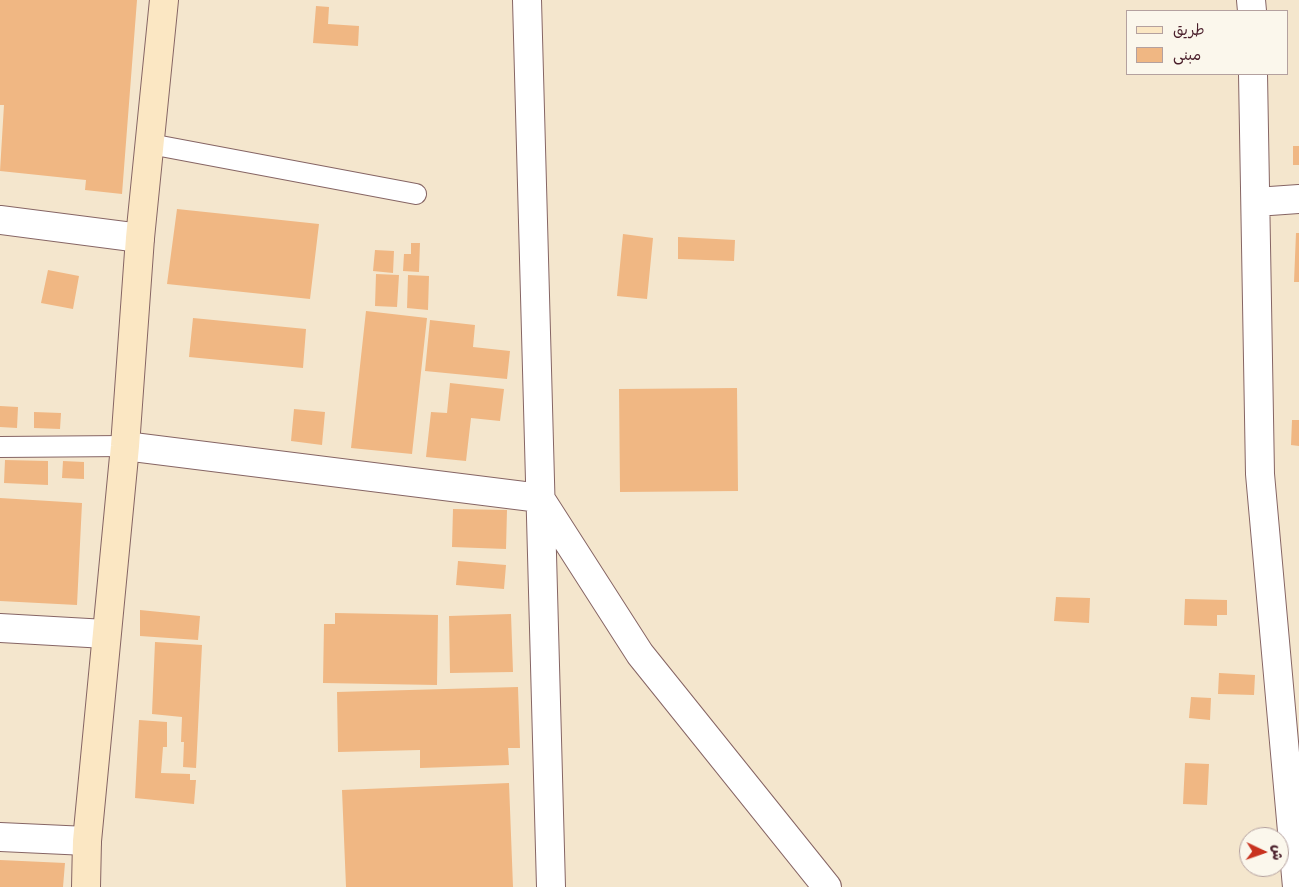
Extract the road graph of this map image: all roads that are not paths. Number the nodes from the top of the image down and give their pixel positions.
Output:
1 (164, 0) edge
2 (527, 0) edge
3 (1253, 75) edge
4 (150, 144) junction
5 (416, 194) dead end
6 (1299, 199) edge
7 (1256, 202) junction
8 (0, 220) edge
9 (140, 238) junction
10 (125, 446) junction
11 (0, 447) edge
12 (540, 498) junction
13 (0, 628) edge
14 (106, 634) junction
15 (0, 837) edge
16 (87, 841) junction
17 (86, 887) edge
18 (551, 887) edge
19 (827, 887) edge
20 (1297, 887) edge

1 - 4 street
2 - 12 street
3 - 7 street
4 - 5 lane
4 - 9 street
6 - 7 street
7 - 20 street
8 - 9 street
9 - 10 street
10 - 11 lane
10 - 12 street
10 - 14 street
12 - 18 street
12 - 19 street
13 - 14 street
14 - 16 street
15 - 16 street
16 - 17 street

